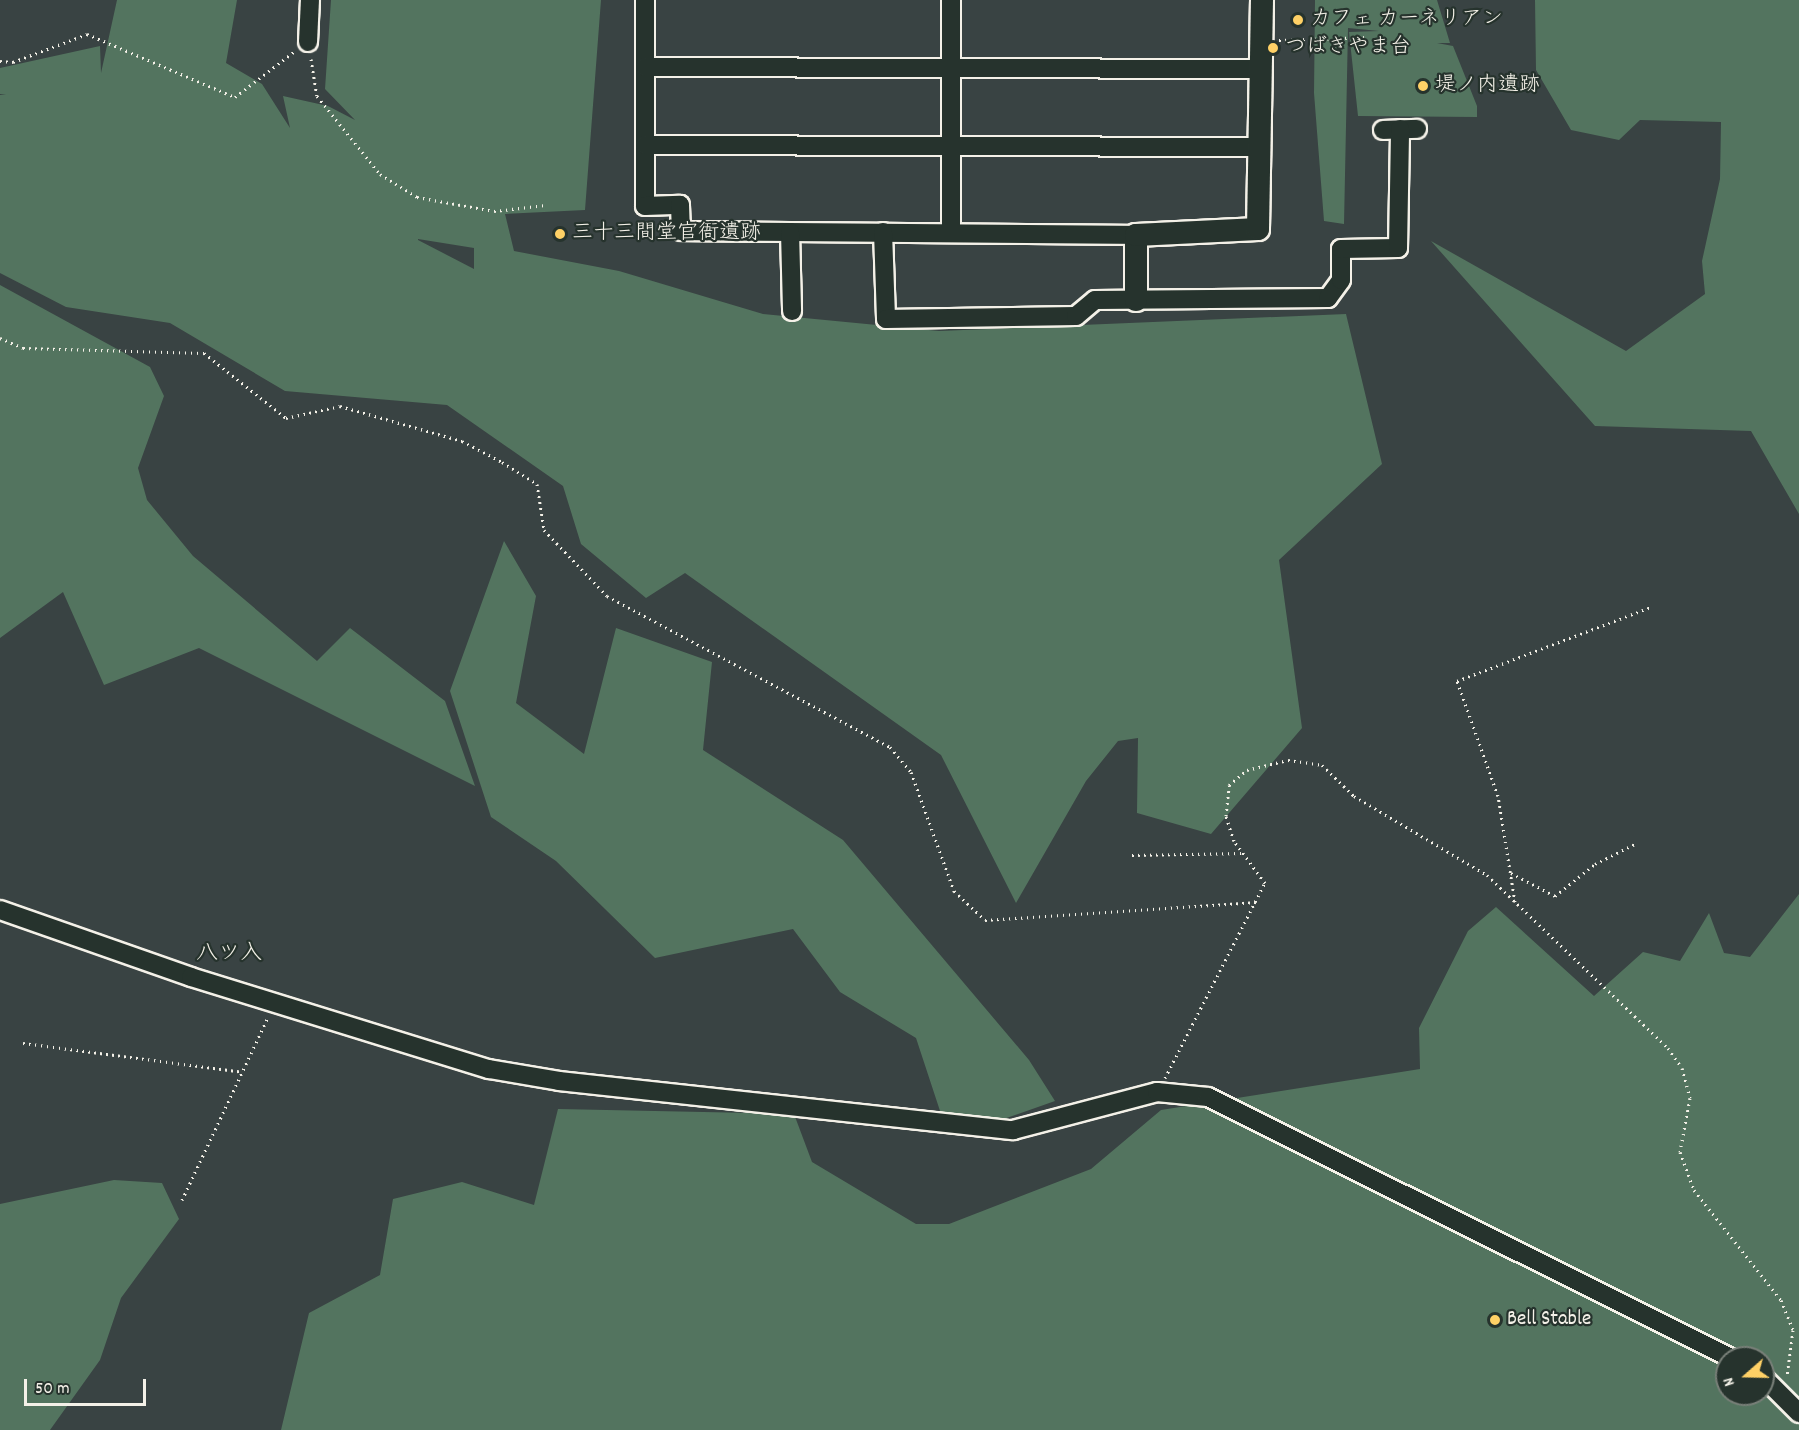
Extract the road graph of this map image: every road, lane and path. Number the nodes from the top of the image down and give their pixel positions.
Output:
1 (310, 0) edge
2 (645, 0) edge
3 (951, 0) edge
4 (1262, 0) edge
5 (1368, 37) dead end
6 (1263, 40) junction
7 (308, 42) junction
8 (0, 61) edge
9 (645, 67) junction
10 (952, 68) junction
11 (1262, 69) junction
12 (1400, 129) dead end
13 (645, 145) junction
14 (952, 147) junction
15 (1261, 147) junction
16 (546, 206) dead end
17 (790, 232) junction
18 (884, 232) junction
19 (951, 232) junction
20 (1136, 235) junction
21 (1136, 300) junction
22 (792, 311) dead end
23 (0, 338) edge
24 (1651, 607) dead end
25 (1637, 843) dead end
26 (1242, 852) junction
27 (1132, 855) dead end
28 (1511, 873) junction
29 (1257, 902) junction
30 (1515, 903) junction
31 (0, 910) edge
32 (274, 1002) junction
33 (23, 1043) dead end
34 (242, 1072) junction
35 (1157, 1092) junction
36 (182, 1200) dead end
37 (1715, 1350) edge
38 (1775, 1388) edge
39 (1782, 1394) junction
40 (1799, 1413) edge

1 - 7 street
2 - 9 street
3 - 10 street
4 - 6 street
5 - 6 path
6 - 11 street
7 - 8 path
7 - 16 path
9 - 10 street
9 - 13 street
10 - 11 street
10 - 14 street
11 - 15 street
12 - 21 street
13 - 14 street
13 - 17 street
14 - 15 street
14 - 19 street
15 - 20 street
17 - 18 street
17 - 22 street
18 - 19 street
18 - 21 street
19 - 20 street
20 - 21 street
23 - 29 path
24 - 28 path
25 - 28 path
26 - 27 path
26 - 29 path
26 - 30 path
28 - 30 path
29 - 35 path
30 - 39 path
31 - 32 street
32 - 34 path
32 - 35 street
33 - 34 path
34 - 36 path
35 - 37 street
38 - 39 street
39 - 40 street

